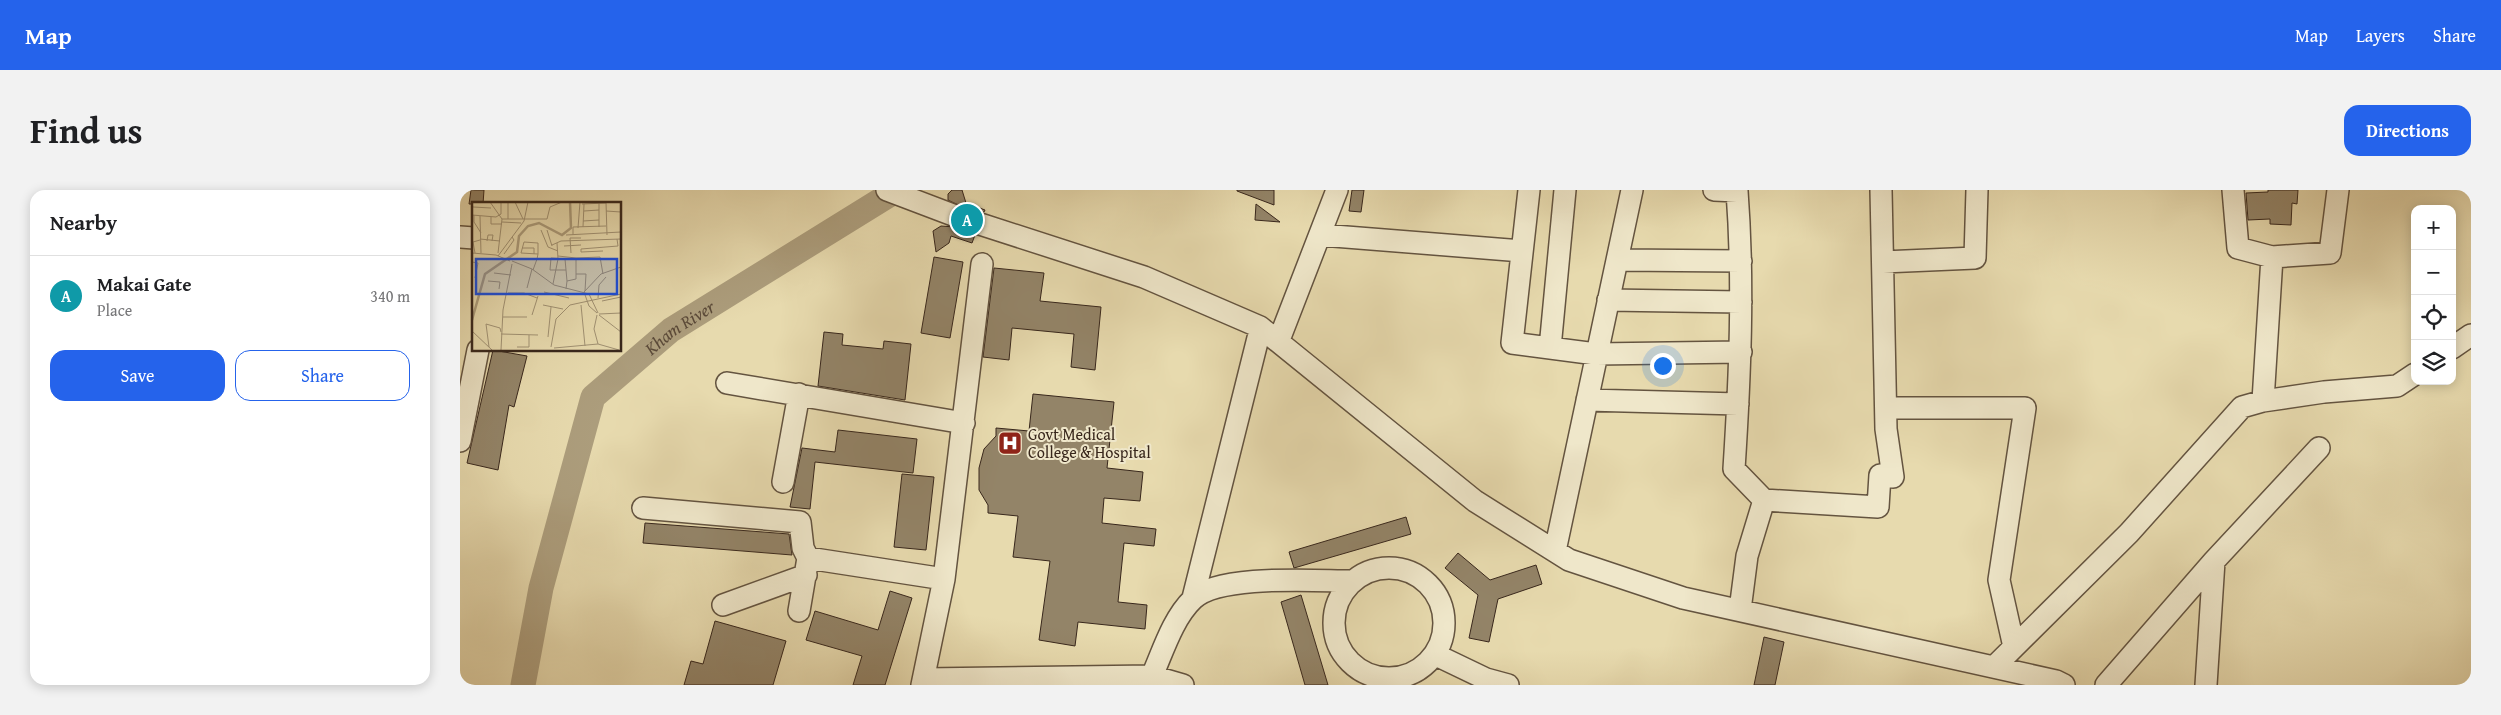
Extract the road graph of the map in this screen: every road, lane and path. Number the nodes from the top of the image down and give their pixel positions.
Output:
1 (887, 190) edge
2 (1337, 190) edge
3 (1529, 190) edge
4 (1565, 190) edge
5 (1632, 190) edge
6 (1714, 190) edge
7 (1881, 190) edge
8 (1977, 190) edge
9 (2233, 190) edge
10 (2338, 190) edge
11 (954, 215) tunnel mouth
12 (980, 224) tunnel mouth
13 (1321, 235) junction
14 (1522, 251) junction
15 (2272, 257) junction
16 (1618, 260) junction
17 (1741, 261) junction
18 (1883, 262) junction
19 (982, 264) dead end
20 (1608, 300) junction
21 (1741, 302) junction
22 (2471, 335) edge
23 (1258, 338) dead end
24 (1279, 340) junction
25 (2456, 345) edge
26 (1550, 348) junction
27 (478, 351) edge
28 (1741, 352) junction
29 (1596, 354) junction
30 (2411, 377) edge
31 (727, 382) dead end
32 (799, 394) junction
33 (1587, 400) junction
34 (2263, 401) junction
35 (1738, 404) junction
36 (1886, 408) junction
37 (964, 423) junction
38 (460, 441) edge
39 (2319, 448) dead end
40 (783, 482) dead end
41 (1764, 500) junction
42 (643, 508) dead end
43 (1555, 551) junction
44 (2214, 561) junction
45 (807, 566) junction
46 (944, 580) junction
47 (1351, 581) junction
48 (1193, 598) junction
49 (723, 605) dead end
50 (1740, 610) junction
51 (799, 611) dead end
52 (2014, 647) junction
53 (1436, 655) junction
54 (1152, 676) junction
55 (1997, 676) edge
56 (1360, 678) edge
57 (923, 682) edge
58 (1183, 685) edge
59 (1508, 685) edge
60 (2064, 685) edge
61 (2106, 685) edge
62 (2206, 685) edge

1 - 11 street
2 - 13 street
3 - 14 street
4 - 26 street
5 - 16 street
6 - 17 street
7 - 18 street
8 - 18 street
9 - 15 street
10 - 15 street
12 - 24 street
13 - 14 street
13 - 24 street
14 - 26 street
15 - 34 street
16 - 17 street
16 - 20 street
17 - 21 street
18 - 36 street
19 - 37 street
20 - 21 street
20 - 29 street
21 - 28 street
22 - 25 street
23 - 48 street
24 - 43 street
26 - 29 street
27 - 38 street
28 - 29 street
28 - 35 street
29 - 33 street
30 - 34 street
31 - 32 street
32 - 37 street
32 - 40 street
33 - 35 street
33 - 43 street
34 - 52 street
35 - 41 street
36 - 41 street
36 - 52 street
37 - 46 street
39 - 44 street
41 - 50 street
42 - 45 street
43 - 50 street
44 - 61 street
44 - 62 street
45 - 46 street
45 - 49 street
45 - 51 street
46 - 57 street
47 - 48 street
47 - 53 street
47 - 56 street
48 - 54 street
50 - 55 street
52 - 55 street
53 - 56 street
53 - 59 street
54 - 57 street
54 - 58 street
55 - 60 street

